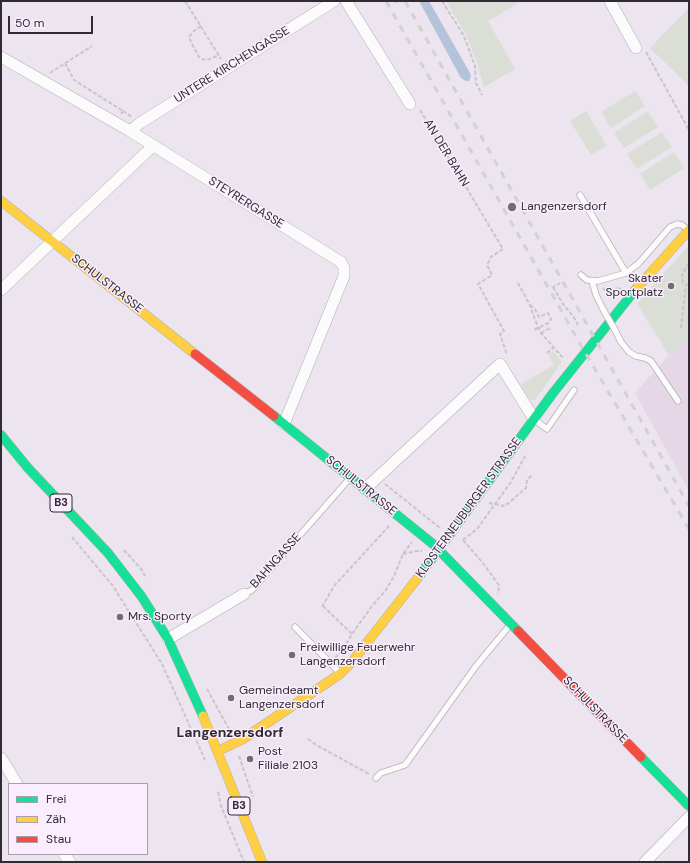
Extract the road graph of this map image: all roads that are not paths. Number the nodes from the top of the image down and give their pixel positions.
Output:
1 (334, 1) edge
2 (346, 1) edge
3 (610, 1) edge
4 (636, 48) dead end
5 (1, 56) edge
6 (410, 104) road end
7 (130, 131) junction
8 (153, 146) junction
9 (580, 195) dead end
10 (1, 201) edge
11 (689, 230) edge
12 (52, 241) junction
13 (626, 273) junction
14 (581, 275) dead end
15 (592, 281) junction
16 (1, 290) edge
17 (574, 390) dead end
18 (678, 401) dead end
19 (534, 419) junction
20 (284, 424) junction
21 (1, 435) edge
22 (351, 478) junction
23 (365, 489) junction
24 (439, 550) junction
25 (244, 594) joint
26 (511, 624) junction
27 (295, 627) dead end
28 (168, 639) junction
29 (340, 674) junction
30 (218, 751) junction
31 (1, 758) edge
32 (376, 778) road end
33 (17, 783) edge
34 (689, 806) edge
35 (689, 817) edge
36 (261, 862) edge
37 (645, 862) edge

1 - 7 street, UNTERE KIRCHENGASSE
2 - 6 street
3 - 4 street
5 - 7 street, STEYRERGASSE
7 - 8 street, STEYRERGASSE
8 - 12 street
8 - 20 street, STEYRERGASSE
9 - 13 lane
10 - 12 street, SCHULSTRASSE
11 - 13 lane
11 - 19 street, KLOSTERNEUBURGER STRASSE
12 - 16 street
12 - 20 street, SCHULSTRASSE
13 - 15 lane
14 - 15 lane
15 - 18 lane, bridge
17 - 19 lane
19 - 23 street
19 - 24 street, KLOSTERNEUBURGER STRASSE
20 - 22 street, SCHULSTRASSE
21 - 28 street, B3
22 - 23 street, SCHULSTRASSE
22 - 25 lane, BAHNGASSE
23 - 24 street, SCHULSTRASSE
24 - 26 street, SCHULSTRASSE
24 - 29 street, KLOSTERNEUBURGER STRASSE
25 - 28 street, BAHNGASSE
26 - 32 lane
26 - 34 street, SCHULSTRASSE
27 - 29 lane
28 - 30 street, B3
29 - 30 street, KLOSTERNEUBURGER STRASSE
30 - 36 street, B3
31 - 33 street
35 - 37 street

